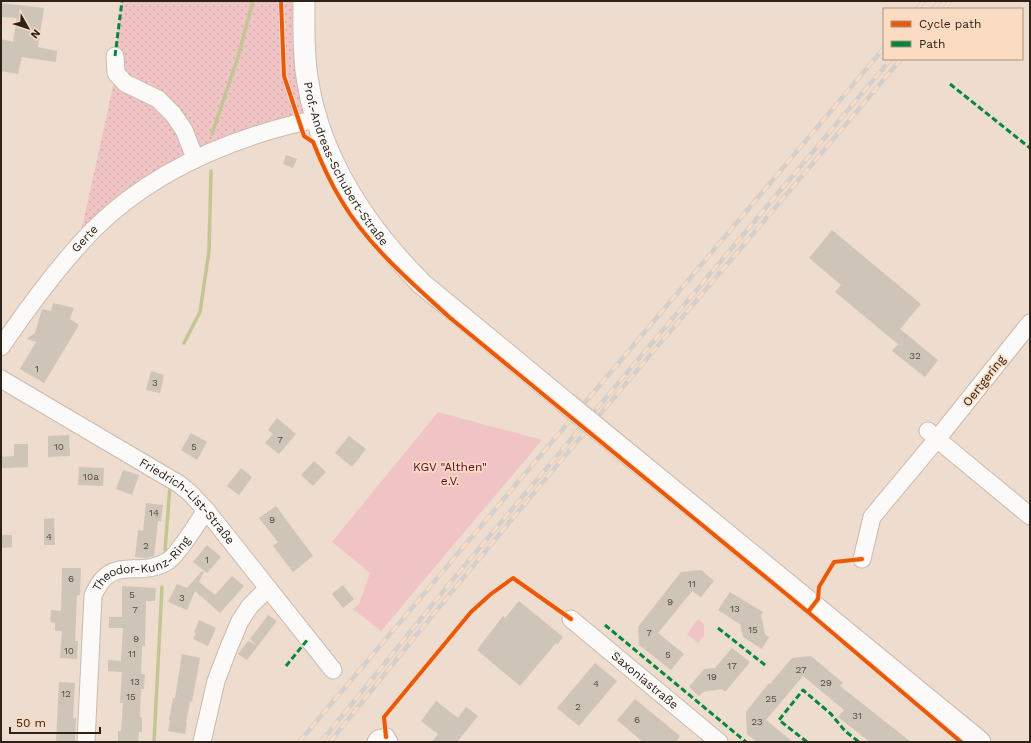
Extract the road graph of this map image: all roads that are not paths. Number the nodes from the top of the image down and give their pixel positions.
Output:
1 (304, 1) edge
2 (115, 56) dead end
3 (317, 120) junction
4 (195, 158) junction
5 (1030, 323) edge
6 (1, 347) edge
7 (1, 379) edge
8 (932, 435) junction
9 (206, 510) junction
10 (1030, 516) edge
11 (862, 559) dead end
12 (268, 588) junction
13 (571, 619) dead end
14 (333, 670) dead end
15 (86, 742) edge
16 (202, 742) edge
17 (376, 742) edge
18 (389, 742) edge
19 (719, 742) edge
20 (980, 742) edge

1 - 3 main road, Prof.-Andreas-Schubert-Straße
2 - 4 street
3 - 4 street, Gerte
3 - 20 main road, Prof.-Andreas-Schubert-Straße, bridge
4 - 6 street, Gerte
5 - 8 street, Oertgering
7 - 9 street, Friedrich-List-Straße
8 - 10 street
8 - 11 street, Oertgering
9 - 12 street, Friedrich-List-Straße
9 - 15 street, Theodor-Kunz-Ring
12 - 14 street, Friedrich-List-Straße
12 - 16 street
13 - 19 street, Saxoniastraße
17 - 18 street

